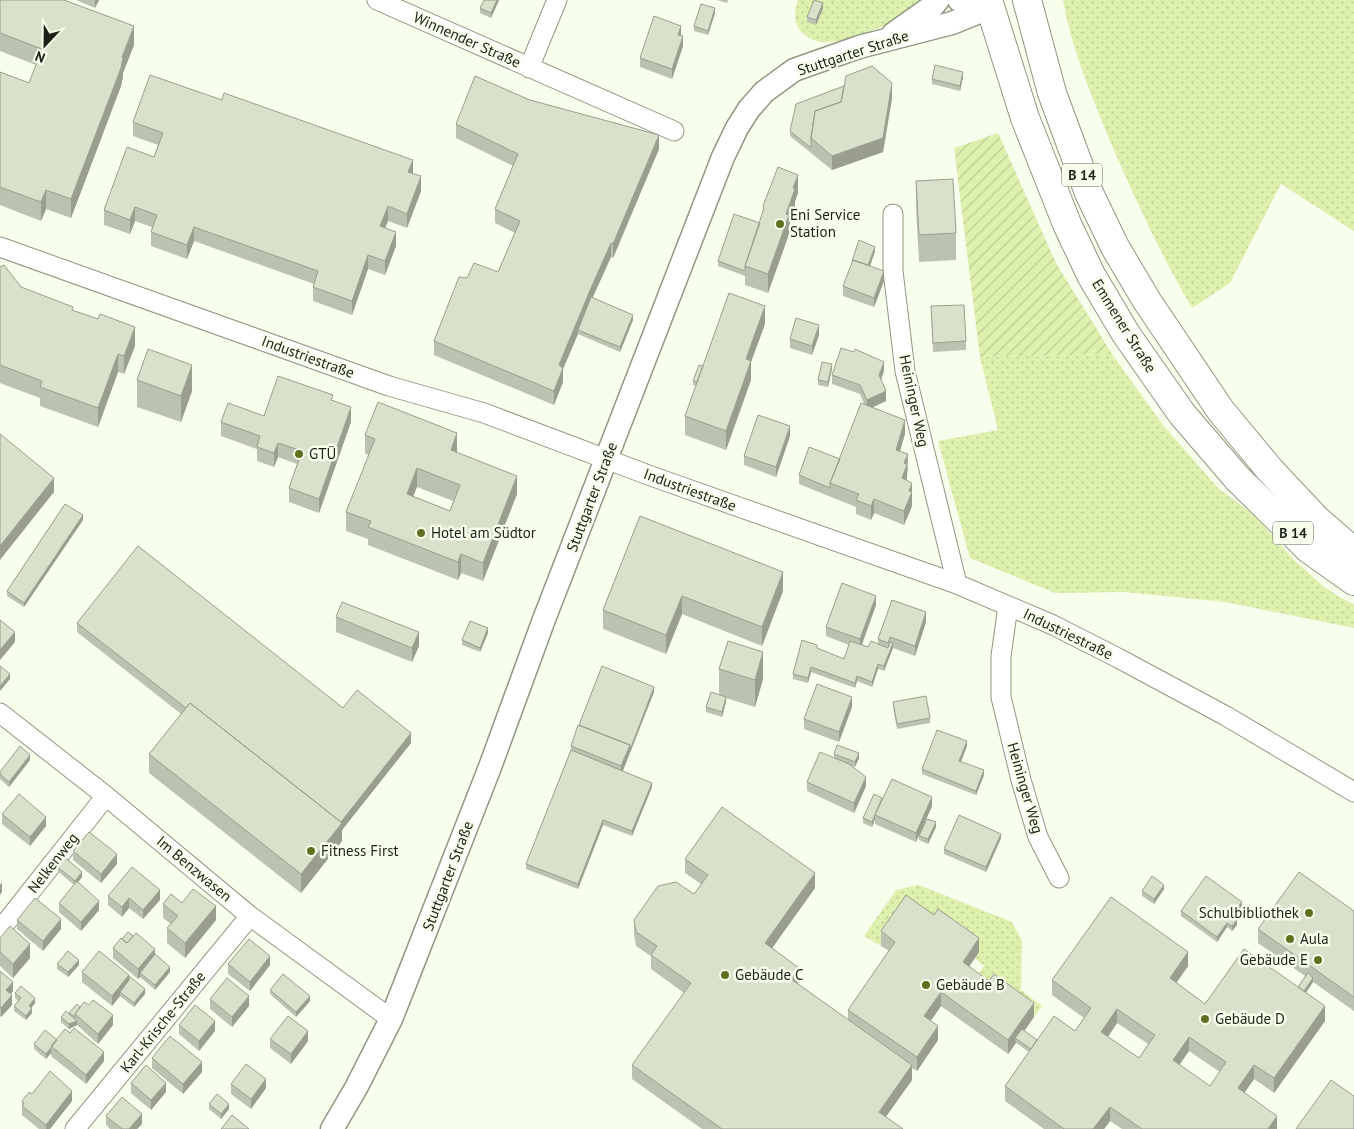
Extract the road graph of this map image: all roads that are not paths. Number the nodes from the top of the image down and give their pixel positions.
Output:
1 (377, 0) edge
2 (557, 0) edge
3 (957, 0) edge
4 (1027, 0) edge
5 (936, 2) edge
6 (995, 3) edge
7 (886, 40) junction
8 (529, 68) junction
9 (674, 131) dead end
10 (893, 214) dead end
11 (0, 247) edge
12 (607, 460) junction
13 (1354, 552) edge
14 (1354, 581) edge
15 (957, 584) junction
16 (1008, 606) junction
17 (0, 714) edge
18 (1354, 792) edge
19 (106, 796) junction
20 (1059, 878) dead end
21 (250, 916) junction
22 (0, 930) edge
23 (391, 1019) junction
24 (76, 1129) edge
25 (332, 1129) edge

1 - 8 street, Winnender Straße
2 - 8 street, Winnender Straße
3 - 5 street
3 - 6 street
4 - 13 main road, B 14
5 - 7 street
6 - 7 street, Stuttgarter Straße
6 - 14 main road, Emmener Straße / B 14
7 - 12 street, Stuttgarter Straße
8 - 9 street, Winnender Straße
10 - 15 street, Heininger Weg
11 - 12 street, Industriestraße
12 - 15 street, Industriestraße
12 - 23 street, Stuttgarter Straße
15 - 16 street, Industriestraße
16 - 18 street, Industriestraße
16 - 20 street, Heininger Weg
17 - 19 street, Im Benzwasen
19 - 21 street, Im Benzwasen
19 - 22 street, Nelkenweg
21 - 23 street, Im Benzwasen
21 - 24 street, Karl-Krische-Straße
23 - 25 street, Stuttgarter Straße

